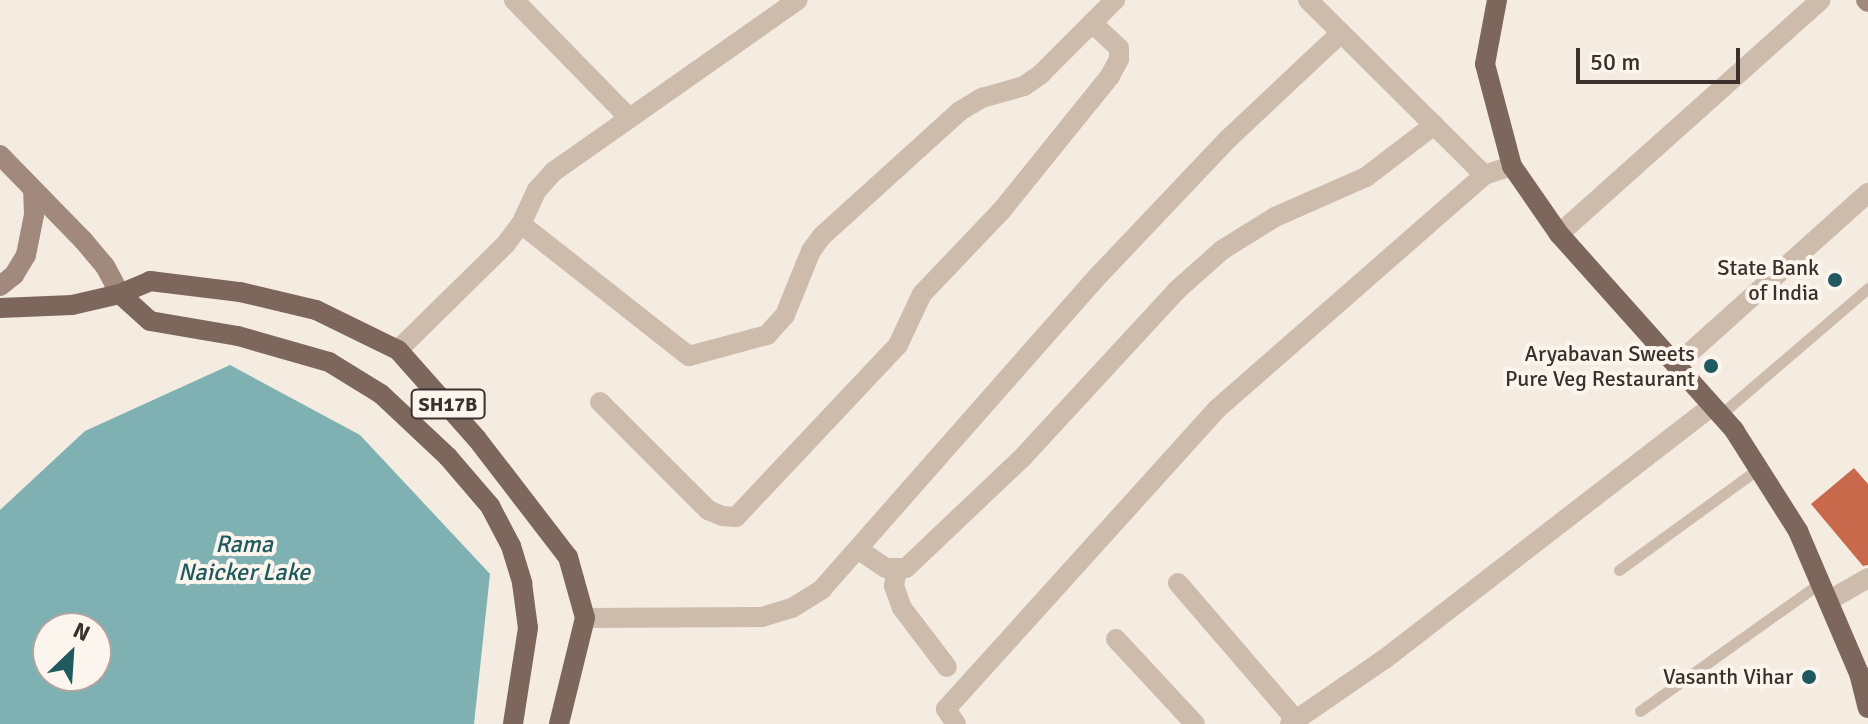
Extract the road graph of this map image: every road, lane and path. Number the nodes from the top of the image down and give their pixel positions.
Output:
1 (514, 0) edge
2 (798, 0) edge
3 (1115, 0) edge
4 (1308, 0) edge
5 (1497, 0) edge
6 (1821, 0) edge
7 (1092, 23) junction
8 (1341, 33) junction
9 (629, 118) junction
10 (1434, 125) junction
11 (0, 155) edge
12 (1512, 166) junction
13 (1484, 175) junction
14 (33, 192) junction
15 (1868, 193) edge
16 (521, 224) junction
17 (1559, 234) junction
18 (0, 286) edge
19 (1868, 288) edge
20 (120, 294) junction
21 (3, 311) edge
22 (398, 350) junction
23 (1676, 365) junction
24 (600, 402) dead end
25 (1716, 410) junction
26 (1758, 469) junction
27 (859, 550) junction
28 (897, 570) junction
29 (1619, 570) dead end
30 (1868, 578) edge
31 (1178, 583) dead end
32 (1824, 592) junction
33 (585, 618) junction
34 (1116, 639) dead end
35 (947, 667) dead end
36 (1868, 708) edge
37 (1640, 711) dead end
38 (1293, 722) edge
39 (513, 724) edge
40 (559, 724) edge
41 (956, 724) edge
42 (1195, 724) edge

1 - 9 street
2 - 9 street
3 - 7 street
4 - 8 street
5 - 12 main road
6 - 17 street
7 - 16 street
7 - 24 street
8 - 10 street
8 - 27 street
9 - 16 street
10 - 13 street
10 - 28 street
11 - 14 street
12 - 13 street
12 - 17 main road
13 - 41 street
14 - 18 street
14 - 20 street
15 - 23 street
16 - 22 street
17 - 23 main road
19 - 25 lane
20 - 21 main road, SH17B
20 - 22 main road, SH17B
20 - 39 main road, SH17B
22 - 33 main road, SH17B
23 - 25 main road
25 - 26 main road
25 - 38 street
26 - 29 lane
26 - 32 main road
27 - 28 street
27 - 33 street
28 - 35 street
30 - 32 street
31 - 38 street
32 - 36 main road
32 - 37 lane
33 - 40 main road, SH17B
34 - 42 street

